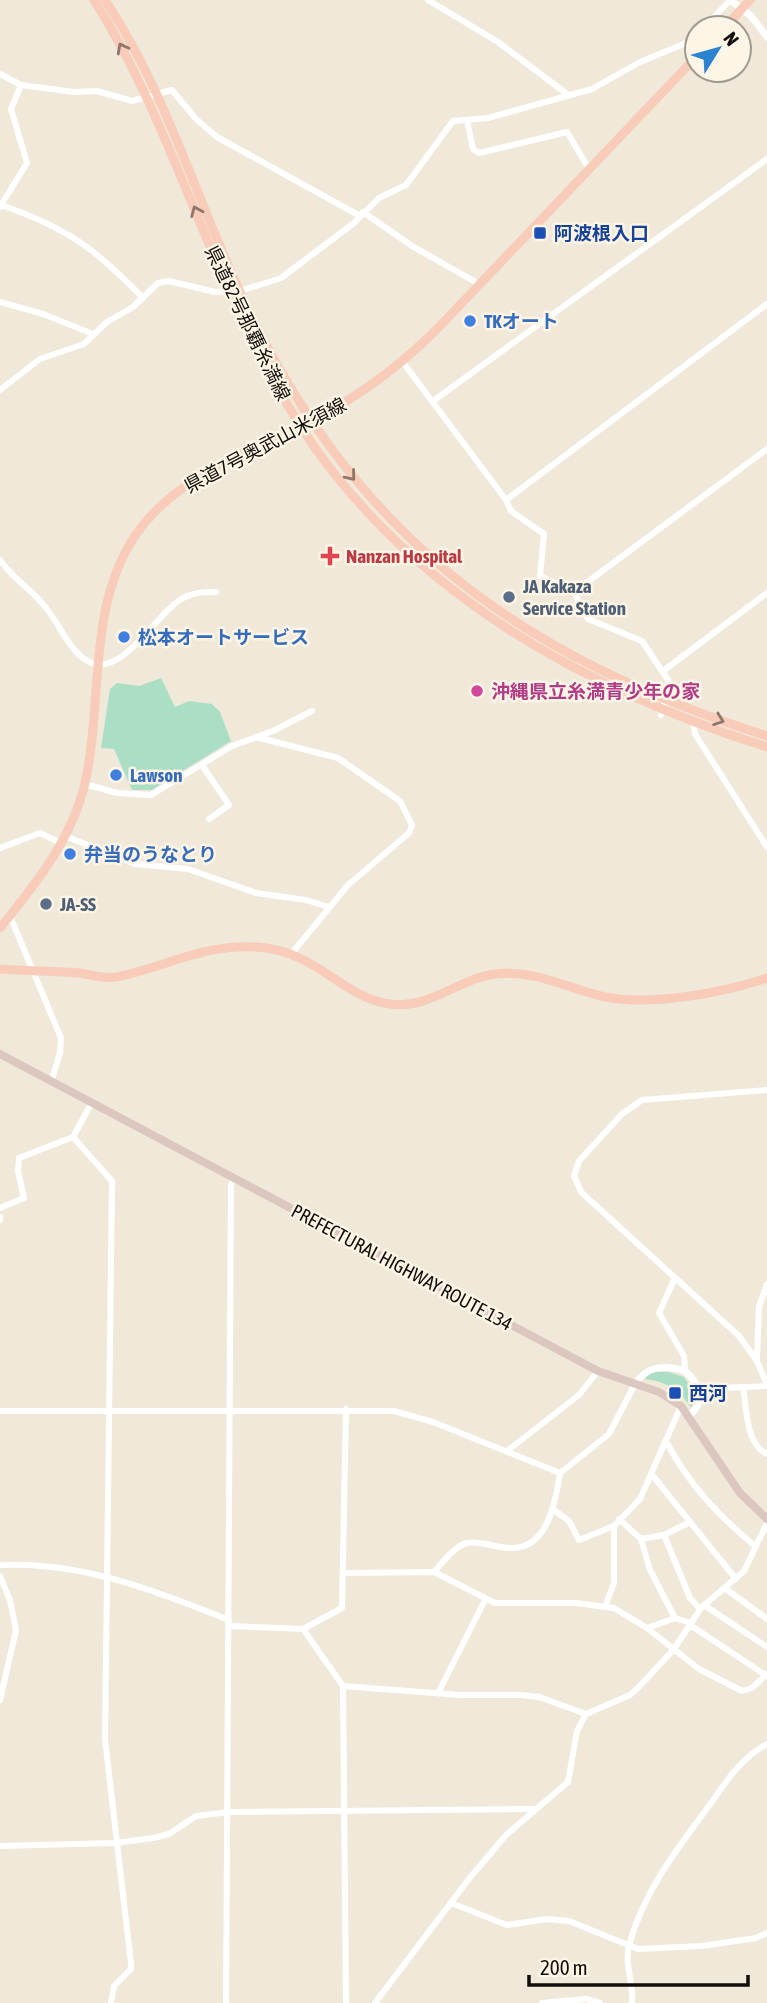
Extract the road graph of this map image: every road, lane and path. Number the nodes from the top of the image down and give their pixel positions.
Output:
1 (94, 0) edge
2 (105, 0) edge
3 (428, 0) edge
4 (730, 0) edge
5 (750, 0) edge
6 (742, 8) junction
7 (717, 14) edge
8 (737, 14) edge
9 (767, 37) edge
10 (683, 44) edge
11 (683, 71) edge
12 (0, 74) edge
13 (21, 85) junction
14 (568, 94) junction
15 (151, 95) junction
16 (467, 120) junction
17 (767, 159) edge
18 (589, 169) junction
19 (1, 206) edge
20 (361, 214) junction
21 (479, 285) junction
22 (235, 291) junction
23 (143, 298) junction
24 (0, 302) edge
25 (767, 304) edge
26 (93, 334) junction
27 (402, 361) junction
28 (0, 390) edge
29 (433, 401) junction
30 (310, 421) junction
31 (301, 426) junction
32 (767, 449) edge
33 (506, 500) junction
34 (0, 560) edge
35 (216, 592) dead end
36 (574, 593) junction
37 (767, 593) edge
38 (100, 664) junction
39 (663, 671) junction
40 (663, 709) junction
41 (312, 711) dead end
42 (693, 721) junction
43 (767, 736) edge
44 (256, 737) junction
45 (767, 747) edge
46 (201, 765) junction
47 (85, 784) junction
48 (209, 819) dead end
49 (63, 839) junction
50 (767, 847) edge
51 (0, 848) edge
52 (328, 907) junction
53 (10, 916) junction
54 (0, 928) edge
55 (292, 953) junction
56 (0, 969) edge
57 (34, 971) junction
58 (767, 978) edge
59 (0, 1054) edge
60 (51, 1082) junction
61 (767, 1090) edge
62 (92, 1102) junction
63 (73, 1137) junction
64 (234, 1177) junction
65 (0, 1208) edge
66 (675, 1278) junction
67 (767, 1284) edge
68 (757, 1361) junction
69 (598, 1371) junction
70 (685, 1371) junction
71 (635, 1384) junction
72 (767, 1385) edge
73 (743, 1387) junction
74 (699, 1389) junction
75 (681, 1406) junction
76 (110, 1409) junction
77 (346, 1409) junction
78 (229, 1410) junction
79 (0, 1411) edge
80 (690, 1416) junction
81 (667, 1443) junction
82 (507, 1451) junction
83 (767, 1454) edge
84 (560, 1473) junction
85 (653, 1476) junction
86 (554, 1510) junction
87 (619, 1519) junction
88 (767, 1521) edge
89 (690, 1522) junction
90 (614, 1526) junction
91 (664, 1535) junction
92 (641, 1539) junction
93 (756, 1547) junction
94 (0, 1565) edge
95 (434, 1572) junction
96 (345, 1573) junction
97 (0, 1576) edge
98 (107, 1576) junction
99 (736, 1579) junction
100 (726, 1589) junction
101 (485, 1600) junction
102 (606, 1607) junction
103 (702, 1607) junction
104 (675, 1618) junction
105 (767, 1619) edge
106 (229, 1623) junction
107 (690, 1624) junction
108 (647, 1628) junction
109 (303, 1629) junction
110 (767, 1647) edge
111 (674, 1649) junction
112 (767, 1675) edge
113 (343, 1686) junction
114 (438, 1693) junction
115 (0, 1700) edge
116 (586, 1714) junction
117 (767, 1744) edge
118 (344, 1809) junction
119 (535, 1809) junction
120 (229, 1811) junction
121 (115, 1843) junction
122 (0, 1846) edge
123 (450, 1903) junction
124 (767, 1933) edge
125 (629, 1946) junction
126 (111, 2003) edge
127 (226, 2003) edge
128 (346, 2003) edge
129 (375, 2003) edge
130 (542, 2003) edge
131 (600, 2003) edge
132 (632, 2003) edge

15 -> 1 main road, 県道82号那覇糸満線
2 - 15 main road, 県道82号那覇糸満線
3 - 14 street
4 - 6 street
4 - 7 street
5 - 6 main road
6 - 8 main road
6 - 9 street
10 - 14 street
11 - 18 main road, 県道7号奥武山米須線
12 - 13 street
13 - 15 street
13 - 19 street
14 - 16 street
15 - 20 street
15 - 22 main road, 県道82号那覇糸満線
16 - 18 street
16 - 20 street
17 - 29 street
18 - 21 main road, 県道7号奥武山米須線
19 - 23 street
20 - 21 street
20 - 22 street
21 - 27 main road, 県道7号奥武山米須線
22 - 23 street
22 - 30 main road, 県道82号那覇糸満線
22 - 31 main road, 県道82号那覇糸満線
23 - 26 street
24 - 26 street
25 - 33 street
26 - 28 street
27 - 29 street
27 - 30 main road, 県道7号奥武山米須線
29 - 33 street
30 - 31 main road, 県道7号奥武山米須線
30 -> 40 main road, 県道82号那覇糸満線
31 - 38 main road, 県道7号奥武山米須線
31 - 40 main road, 県道82号那覇糸満線
32 - 36 street
33 - 36 street
34 - 38 street
35 - 38 street
36 - 39 street
37 - 39 street
38 - 47 main road, 県道7号奥武山米須線
39 - 40 street
40 - 42 main road, 県道82号那覇糸満線
40 -> 43 main road, 県道82号那覇糸満線
41 - 44 street
42 - 45 main road, 県道82号那覇糸満線
42 - 50 street
44 - 46 street
44 - 52 street
46 - 47 street
46 - 48 street
47 - 49 main road, 県道7号奥武山米須線
49 - 51 street
49 - 52 street
49 - 53 main road, 県道7号奥武山米須線
52 - 55 street
53 - 54 main road, 県道7号奥武山米須線
53 - 57 street
55 - 57 main road
55 - 58 main road
56 - 57 main road
57 - 60 street
59 - 60 main road, PREFECTURAL HIGHWAY ROUTE 134
60 - 62 main road, PREFECTURAL HIGHWAY ROUTE 134
61 - 66 street
62 - 63 street
62 - 64 main road, PREFECTURAL HIGHWAY ROUTE 134
63 - 65 street
63 - 76 street
64 - 69 main road, PREFECTURAL HIGHWAY ROUTE 134
64 - 78 street
66 - 68 street
66 - 70 street
67 - 68 street
68 - 72 street
69 - 71 main road, PREFECTURAL HIGHWAY ROUTE 134
69 - 82 street
70 - 71 street
70 - 74 street
71 - 75 main road, PREFECTURAL HIGHWAY ROUTE 134
71 - 84 street
72 - 73 street
73 - 74 street
73 - 83 street
74 - 80 street
75 - 80 main road, PREFECTURAL HIGHWAY ROUTE 134
75 - 81 street
76 - 78 street
76 - 79 street
76 - 98 street
77 - 78 street
77 - 82 street
77 - 96 street
78 - 106 street
80 - 88 main road, PREFECTURAL HIGHWAY ROUTE 134
81 - 85 street
81 - 93 street
82 - 84 street
84 - 86 street
85 - 87 street
85 - 89 street
86 - 90 street
86 - 95 street
87 - 90 street
87 - 92 street
88 - 93 street
89 - 91 street
89 - 99 street
90 - 102 street
91 - 92 street
91 - 103 street
92 - 104 street
93 - 99 street
94 - 98 street
95 - 96 street
95 - 101 street
96 - 109 street
97 - 115 street
98 - 106 street
98 - 121 street
99 - 100 street
100 - 103 street
100 - 105 street
101 - 102 street
101 - 114 street
102 - 108 street
103 - 107 street
103 - 110 street
104 - 107 street
104 - 108 street
106 - 109 street
106 - 120 street
107 - 111 street
107 - 112 street
108 - 111 street
109 - 113 street
111 - 112 street
111 - 116 street
113 - 114 street
113 - 118 street
114 - 116 street
116 - 119 street
117 - 125 street
118 - 119 street
118 - 120 street
118 - 128 street
119 - 123 street
120 - 121 street
120 - 127 street
121 - 122 street
121 - 126 street
123 - 125 street
123 - 129 street
124 - 125 street
125 - 132 street
130 - 131 street

